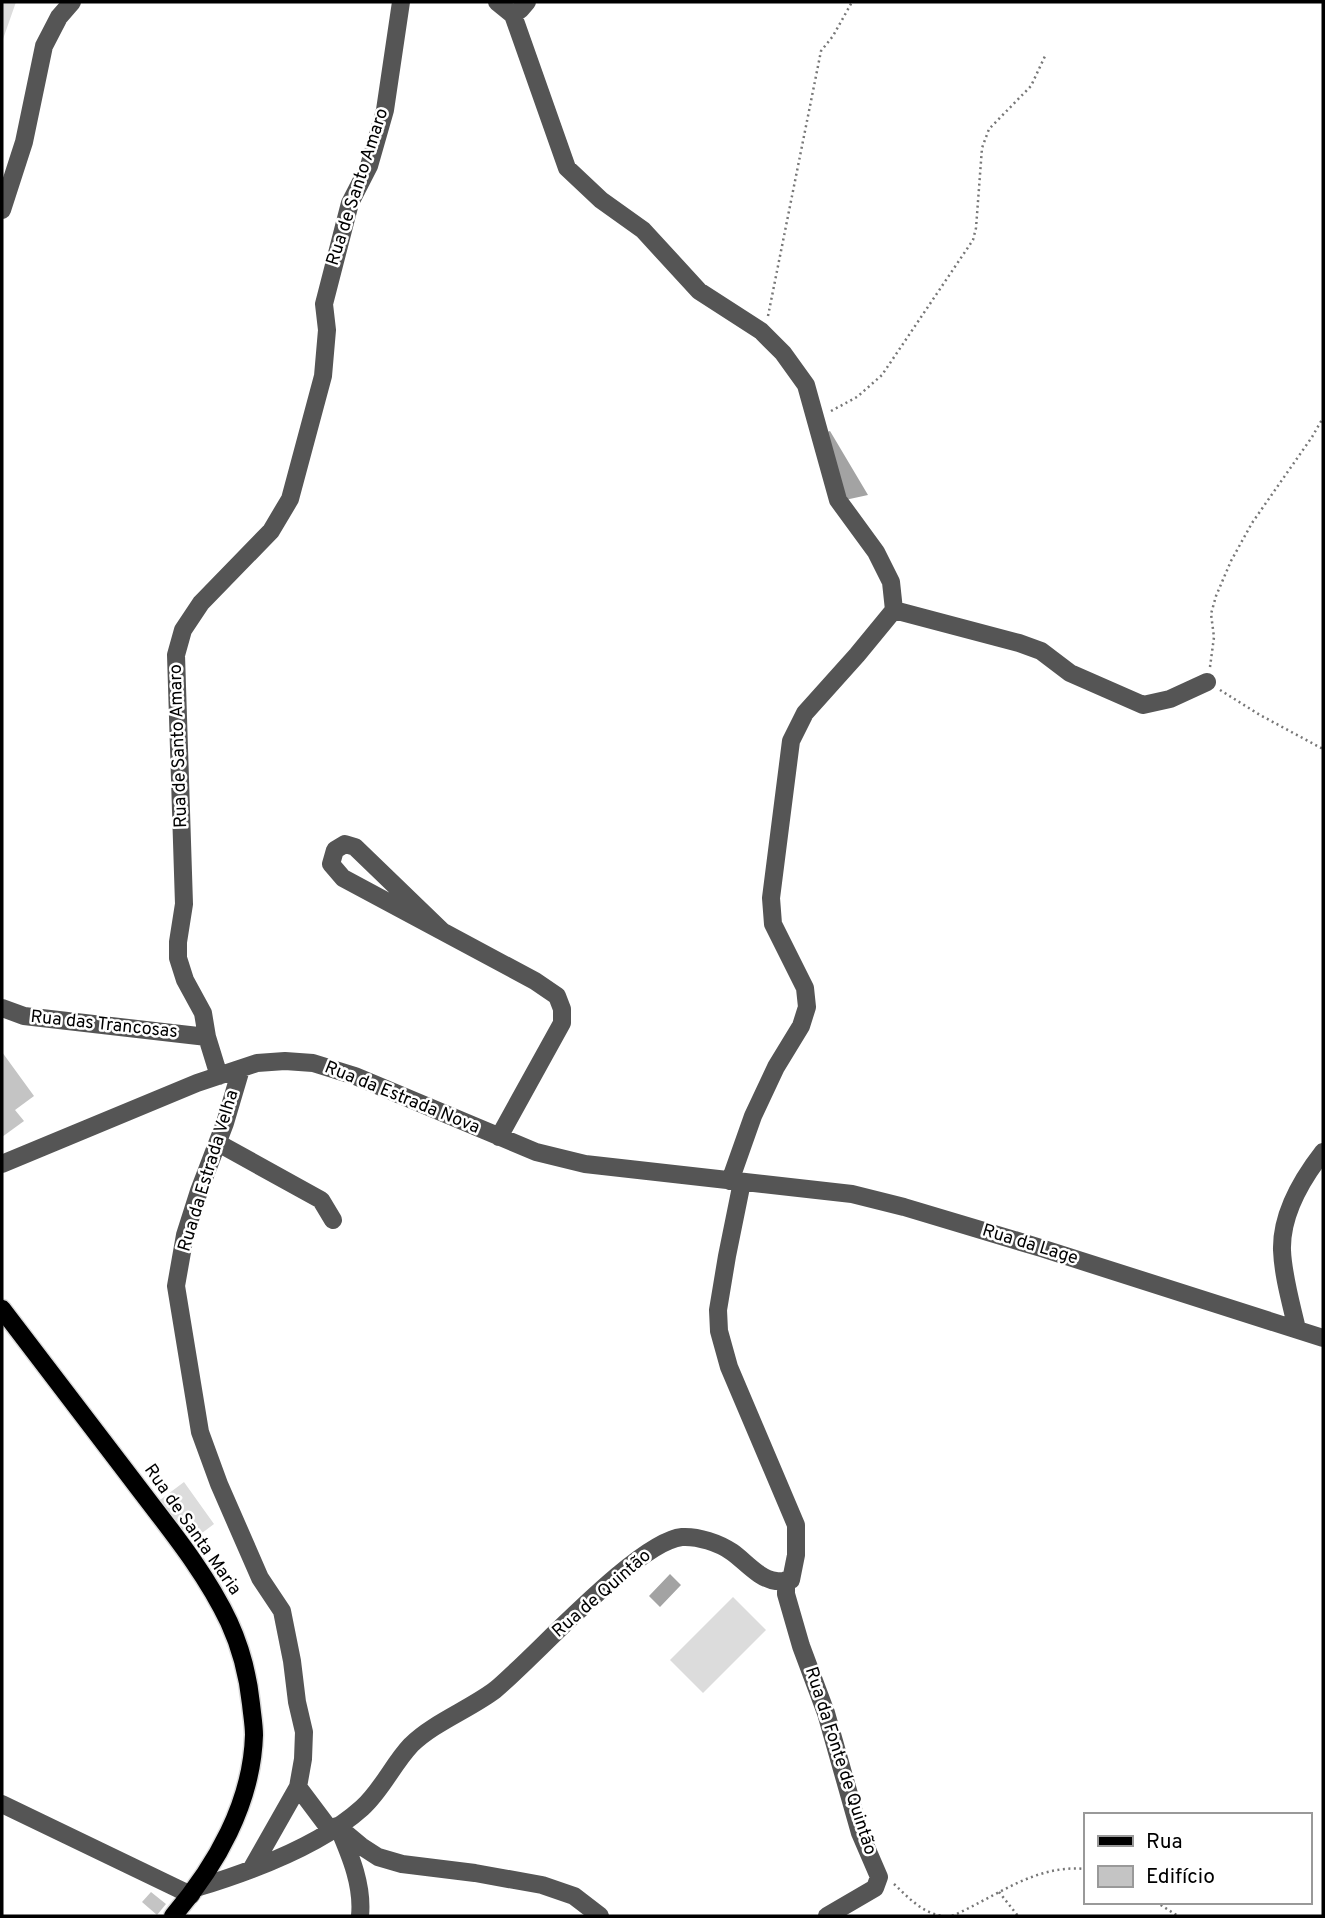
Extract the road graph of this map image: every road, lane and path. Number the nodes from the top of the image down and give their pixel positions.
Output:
1 (72, 2) edge
2 (401, 2) edge
3 (497, 2) edge
4 (527, 2) edge
5 (852, 2) edge
6 (513, 15) junction
7 (1046, 54) dead end
8 (3, 203) edge
9 (761, 331) junction
10 (814, 418) junction
11 (1323, 418) edge
12 (894, 610) junction
13 (1206, 682) junction
14 (1323, 749) edge
15 (442, 931) junction
16 (2, 1008) edge
17 (207, 1037) junction
18 (240, 1069) junction
19 (219, 1076) junction
20 (499, 1137) junction
21 (218, 1143) junction
22 (1323, 1152) edge
23 (2, 1164) edge
24 (736, 1182) junction
25 (333, 1220) dead end
26 (2, 1309) edge
27 (1297, 1329) junction
28 (1323, 1338) edge
29 (786, 1580) junction
30 (298, 1787) junction
31 (2, 1804) edge
32 (334, 1828) junction
33 (252, 1868) junction
34 (1084, 1869) edge
35 (878, 1877) junction
36 (194, 1891) junction
37 (999, 1892) junction
38 (1159, 1904) edge
39 (173, 1916) edge
40 (360, 1916) edge
41 (600, 1916) edge
42 (827, 1916) edge
43 (943, 1916) edge
44 (952, 1916) edge
45 (1018, 1916) edge
46 (1178, 1916) edge

1 - 8 street
2 - 17 street, Rua de Santo Amaro
3 - 6 street
4 - 6 street
5 - 9 path
6 - 9 street
7 - 10 path
9 - 10 street
10 - 12 street
11 - 13 path
12 - 13 street
12 - 24 street
13 - 14 path
15 - 15 street
15 - 20 street
16 - 17 street, Rua das Trancosas
17 - 19 street, Rua de Santo Amaro
18 - 19 street, Rua da Estrada Nova
18 - 20 street, Rua da Estrada Nova
18 - 21 street, Rua da Estrada Velha
19 - 23 street, Rua da Estrada Nova
20 - 24 street, Rua da Estrada Nova
21 - 25 street
21 - 30 street, Rua da Estrada Velha
22 - 27 street
24 - 27 street, Rua da Lage
24 - 29 street
26 - 36 main road, Rua de Santa Maria
27 - 28 street, Rua da Lage
29 - 32 street, Rua de Quintão
29 - 35 street, Rua da Fonte de Quintão
30 - 32 street
30 - 33 street, Rua da Estrada Velha
31 - 36 street
32 - 33 street, Rua de Quintão
32 - 40 street
32 - 41 street
33 - 36 street, Rua de Quintão
34 - 37 path
35 - 42 street, Rua da Fonte de Quintão
35 - 43 path
36 - 39 main road, Rua de Santa Maria
37 - 44 path
37 - 45 path
38 - 46 path

